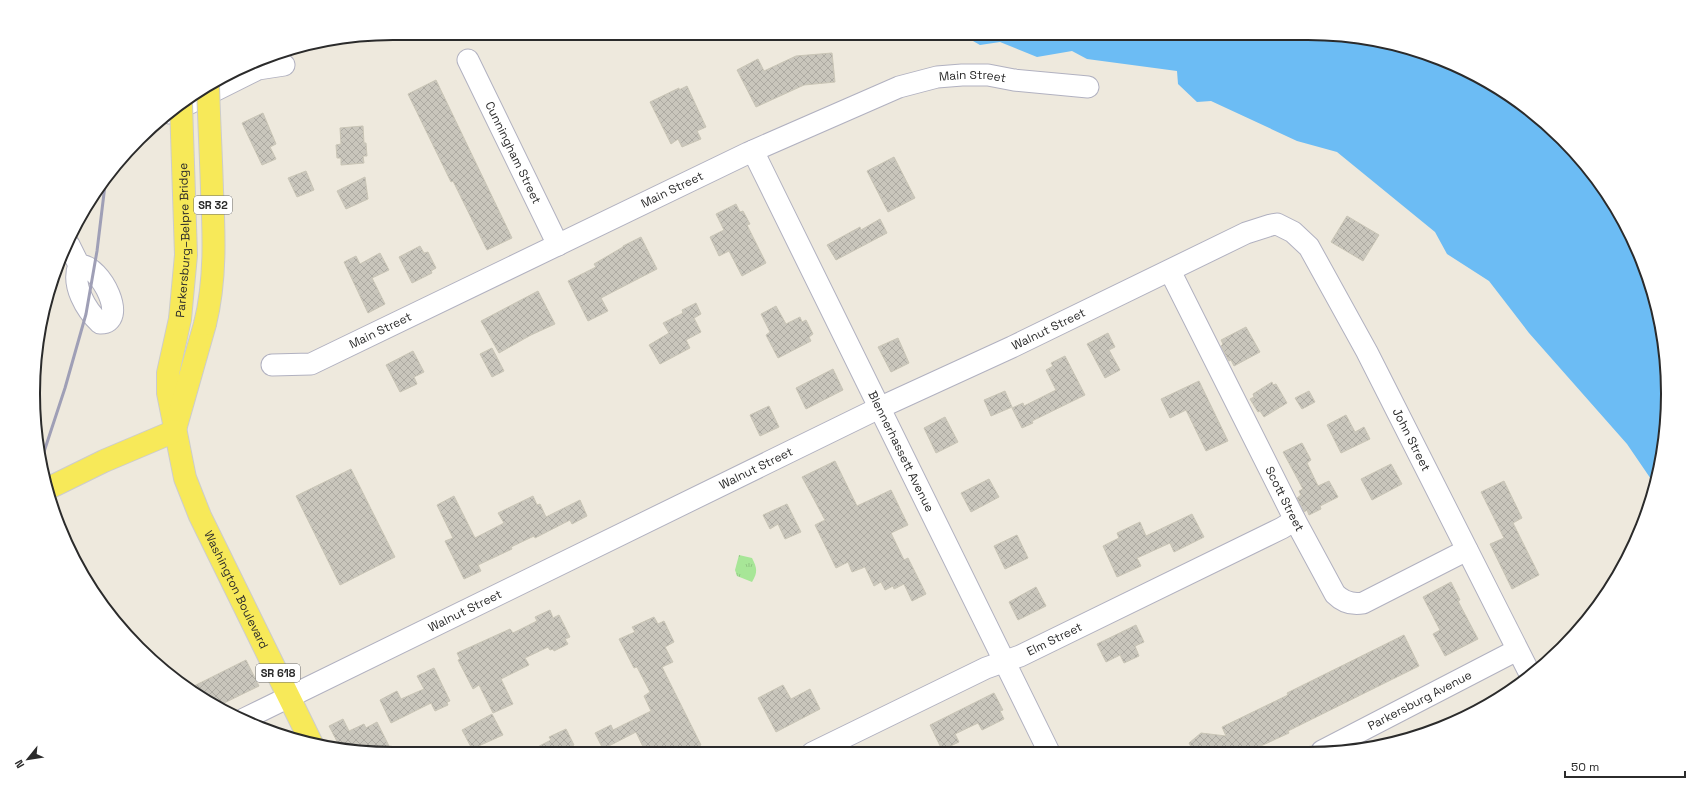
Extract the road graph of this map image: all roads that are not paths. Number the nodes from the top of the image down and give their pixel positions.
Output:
1 (468, 60) dead end
2 (284, 65) dead end
3 (1088, 87) dead end
4 (208, 93) edge
5 (200, 98) edge
6 (181, 111) edge
7 (753, 151) junction
8 (1270, 225) joint
9 (558, 245) junction
10 (71, 249) edge
11 (79, 266) dead end
12 (1170, 271) junction
13 (272, 365) dead end
14 (880, 408) junction
15 (175, 431) junction
16 (52, 486) edge
17 (1295, 520) junction
18 (1467, 550) junction
19 (1517, 650) junction
20 (1005, 661) junction
21 (1528, 670) edge
22 (289, 697) junction
23 (249, 716) edge
24 (308, 736) edge
25 (1332, 746) edge
26 (824, 747) edge
27 (1047, 747) edge

1 - 9 street, Cunningham Street
2 - 5 street
3 - 7 street, Main Street
4 - 15 main road, SR 32, bridge
6 - 15 main road, Parkersburg–Belpre Bridge / SR 32, bridge
7 - 9 street, Main Street
7 - 14 street, Blennerhassett Avenue
8 - 12 street, Walnut Street
8 - 18 street, John Street
9 - 13 street, Main Street
10 - 11 street
12 - 14 street, Walnut Street
12 - 17 street, Scott Street
14 - 20 street, Blennerhassett Avenue
14 - 22 street, Walnut Street
15 - 16 main road
15 - 22 main road, Washington Boulevard / SR 618
17 - 18 street, Scott Street
17 - 20 street, Elm Street
18 - 19 street, John Street
19 - 21 street, John Street
19 - 25 street, Parkersburg Avenue
20 - 26 street, Elm Street
20 - 27 street, Blennerhassett Avenue
22 - 23 street, Walnut Street
22 - 24 main road, Washington Boulevard / SR 618

